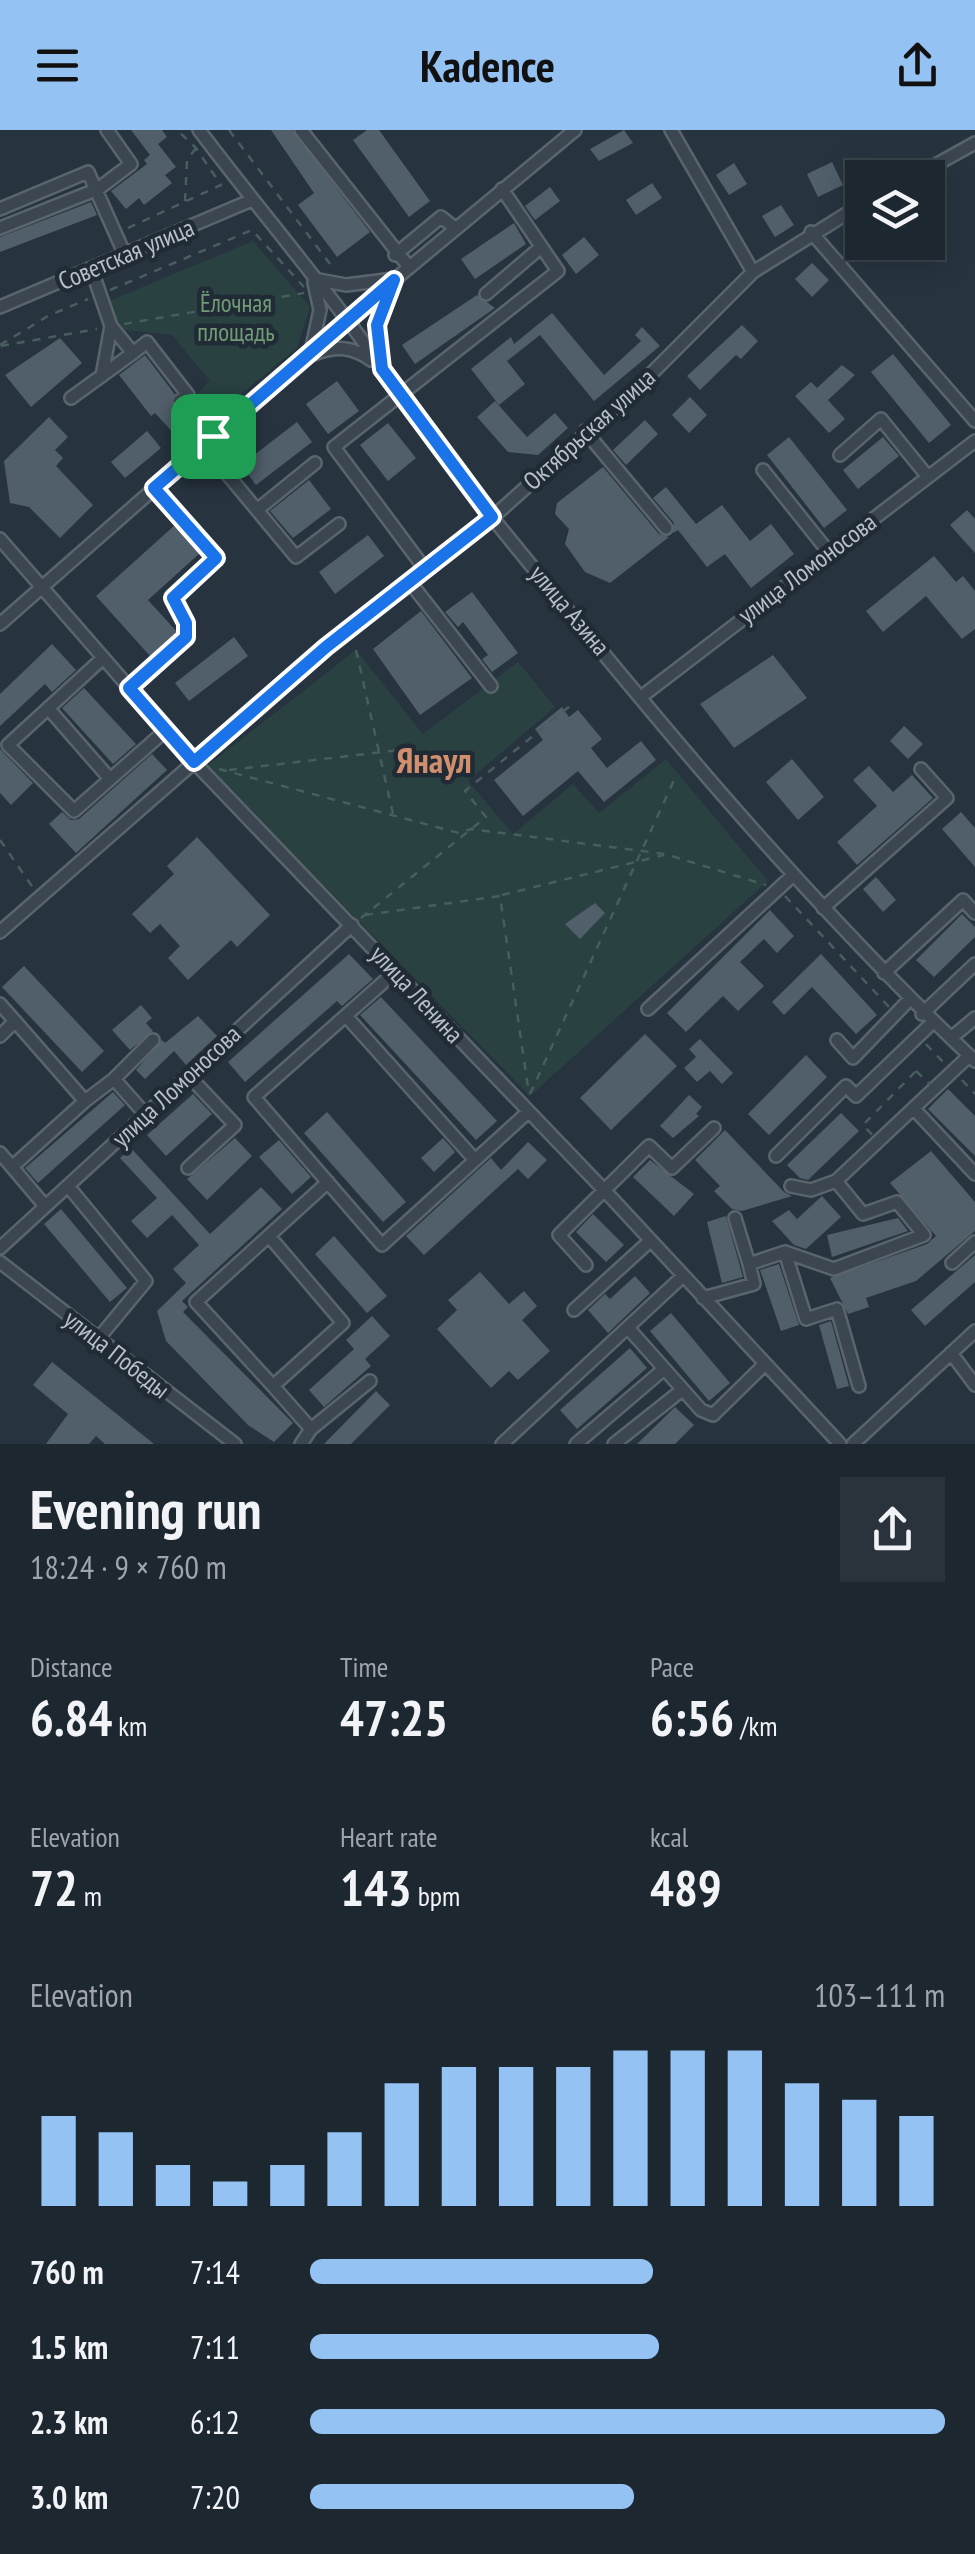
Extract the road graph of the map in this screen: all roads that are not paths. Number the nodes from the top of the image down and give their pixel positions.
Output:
1 (107, 130) edge
2 (199, 130) edge
3 (300, 130) edge
4 (575, 130) edge
5 (671, 130) edge
6 (975, 143) edge
7 (944, 160) edge
8 (98, 189) junction
9 (502, 189) junction
10 (252, 200) junction
11 (0, 209) edge
12 (845, 213) edge
13 (0, 228) edge
14 (456, 228) junction
15 (811, 232) junction
16 (540, 248) junction
17 (124, 254) junction
18 (396, 255) junction
19 (409, 267) junction
20 (91, 268) junction
21 (753, 272) junction
22 (313, 278) junction
23 (394, 280) junction
24 (486, 294) dead end
25 (0, 307) edge
26 (347, 320) junction
27 (111, 326) junction
28 (134, 352) junction
29 (305, 357) junction
30 (382, 369) junction
31 (102, 376) junction
32 (400, 397) junction
33 (72, 398) dead end
34 (975, 422) edge
35 (585, 431) junction
36 (975, 440) edge
37 (208, 441) junction
38 (840, 455) dead end
39 (316, 464) dead end
40 (763, 470) dead end
41 (928, 477) junction
42 (154, 488) junction
43 (257, 510) junction
44 (492, 517) junction
45 (339, 524) dead end
46 (666, 528) dead end
47 (0, 539) edge
48 (827, 550) junction
49 (425, 569) junction
50 (409, 581) junction
51 (42, 586) junction
52 (0, 624) edge
53 (102, 658) junction
54 (490, 686) dead end
55 (129, 688) junction
56 (641, 697) junction
57 (48, 708) junction
58 (166, 730) junction
59 (194, 762) junction
60 (921, 769) dead end
61 (110, 779) junction
62 (791, 876) junction
63 (823, 908) junction
64 (975, 913) edge
65 (352, 924) junction
66 (0, 932) edge
67 (975, 964) edge
68 (396, 971) junction
69 (884, 973) junction
70 (909, 1000) junction
71 (0, 1004) edge
72 (648, 1009) dead end
73 (346, 1016) junction
74 (927, 1018) junction
75 (975, 1018) edge
76 (15, 1022) junction
77 (0, 1036) edge
78 (950, 1038) junction
79 (153, 1040) dead end
80 (837, 1040) dead end
81 (972, 1058) edge
82 (188, 1074) junction
83 (114, 1079) junction
84 (85, 1101) junction
85 (915, 1110) junction
86 (528, 1112) junction
87 (145, 1114) junction
88 (714, 1128) dead end
89 (0, 1153) edge
90 (776, 1156) dead end
91 (475, 1160) junction
92 (12, 1168) junction
93 (188, 1168) dead end
94 (975, 1174) edge
95 (836, 1181) junction
96 (328, 1182) junction
97 (68, 1186) junction
98 (791, 1186) dead end
99 (605, 1191) junction
100 (44, 1206) junction
101 (735, 1218) dead end
102 (269, 1236) junction
103 (650, 1241) junction
104 (975, 1242) edge
105 (0, 1248) edge
106 (784, 1252) junction
107 (0, 1262) edge
108 (749, 1264) junction
109 (952, 1264) dead end
110 (586, 1265) dead end
111 (683, 1276) junction
112 (703, 1298) junction
113 (574, 1310) dead end
114 (629, 1329) junction
115 (975, 1331) edge
116 (98, 1339) junction
117 (950, 1353) junction
118 (766, 1364) junction
119 (664, 1369) junction
120 (370, 1381) dead end
121 (975, 1385) edge
122 (273, 1386) junction
123 (858, 1386) dead end
124 (682, 1390) junction
125 (311, 1429) junction
126 (235, 1444) edge
127 (301, 1444) edge
128 (502, 1444) edge
129 (576, 1444) edge
130 (614, 1444) edge
131 (840, 1444) edge
132 (853, 1444) edge

1 - 8 street
2 - 10 street, улица Азина
3 - 18 street
4 - 9 street
5 - 21 street
6 - 7 street
8 - 11 street
8 - 13 street
8 - 17 street
9 - 14 street
9 - 16 street
10 - 17 street, Советская улица
10 - 22 street, улица Азина
12 - 15 street, Октябрьская улица
14 - 18 street
14 - 19 street
15 - 21 street, Октябрьская улица
15 - 34 street
16 - 24 street
16 - 32 street
17 - 20 street, Советская улица
18 - 19 street
19 - 23 street
20 - 25 street, Советская улица
20 - 27 street
21 - 35 street, Октябрьская улица
22 - 23 street
22 - 26 street, улица Азина
22 - 29 street
23 - 26 street
23 - 30 street
26 - 29 street
26 - 30 street, улица Азина
27 - 28 street
27 - 31 street
28 - 31 street
28 - 37 street
29 - 30 street
29 - 37 street
30 - 32 street, улица Азина
31 - 33 street
32 - 44 street, улица Азина
32 - 49 street
35 - 44 street, Октябрьская улица
35 - 46 street
36 - 41 street, улица Ломоносова
37 - 42 street
37 - 43 street
38 - 41 street
39 - 43 street
40 - 48 street
41 - 48 street, улица Ломоносова
42 - 51 street
42 - 55 street
43 - 45 street
44 - 49 street, Октябрьская улица
44 - 56 street, улица Азина
47 - 51 street, улица Ленина
48 - 56 street, улица Ломоносова
49 - 50 street, Октябрьская улица
50 - 54 street
50 - 59 street, Октябрьская улица
51 - 52 street
51 - 53 street, улица Ленина
53 - 55 street, улица Ленина
53 - 57 street
55 - 58 street, улица Ленина
56 - 62 street, улица Азина
57 - 61 street
57 - 61 street
58 - 59 street, улица Ленина
58 - 61 street
59 - 65 street, улица Ленина
59 - 66 street, Октябрьская улица
60 - 63 street
62 - 63 street, улица Азина
62 - 72 street
63 - 69 street, улица Азина
64 - 69 street
65 - 68 street, улица Ленина
65 - 82 street, улица Ломоносова
67 - 74 street
68 - 73 street
68 - 86 street, улица Ленина
69 - 70 street, улица Азина
70 - 74 street, улица Азина
70 - 80 street
71 - 76 street
73 - 91 street
73 - 96 street
74 - 78 street, улица Азина
74 - 90 street
75 - 78 street
76 - 77 street
76 - 84 street
78 - 81 street, улица Азина
79 - 83 street
81 - 85 street
82 - 87 street, улица Ломоносова
82 - 93 street
83 - 84 street
83 - 87 street
84 - 92 street
85 - 94 street
85 - 95 street
86 - 91 street
86 - 99 street, улица Ленина
87 - 97 street, улица Ломоносова
88 - 99 street
89 - 92 street
91 - 96 street
92 - 100 street
95 - 98 street
95 - 106 street
96 - 102 street
97 - 100 street, улица Ломоносова
97 - 116 street
99 - 103 street, улица Ленина
99 - 110 street
100 - 105 street, улица Ломоносова
101 - 108 street
102 - 122 street
102 - 122 street
103 - 111 street, улица Ленина
103 - 113 street
104 - 109 street
106 - 108 street
106 - 123 street
107 - 116 street, улица Победы
108 - 112 street
111 - 112 street, улица Ленина
111 - 114 street
112 - 118 street, улица Ленина
114 - 119 street
114 - 128 street
115 - 117 street
116 - 126 street, улица Победы
117 - 121 street
117 - 132 street
118 - 124 street
118 - 131 street, улица Ленина
119 - 124 street
119 - 129 street
120 - 125 street
122 - 125 street
124 - 130 street
125 - 127 street

